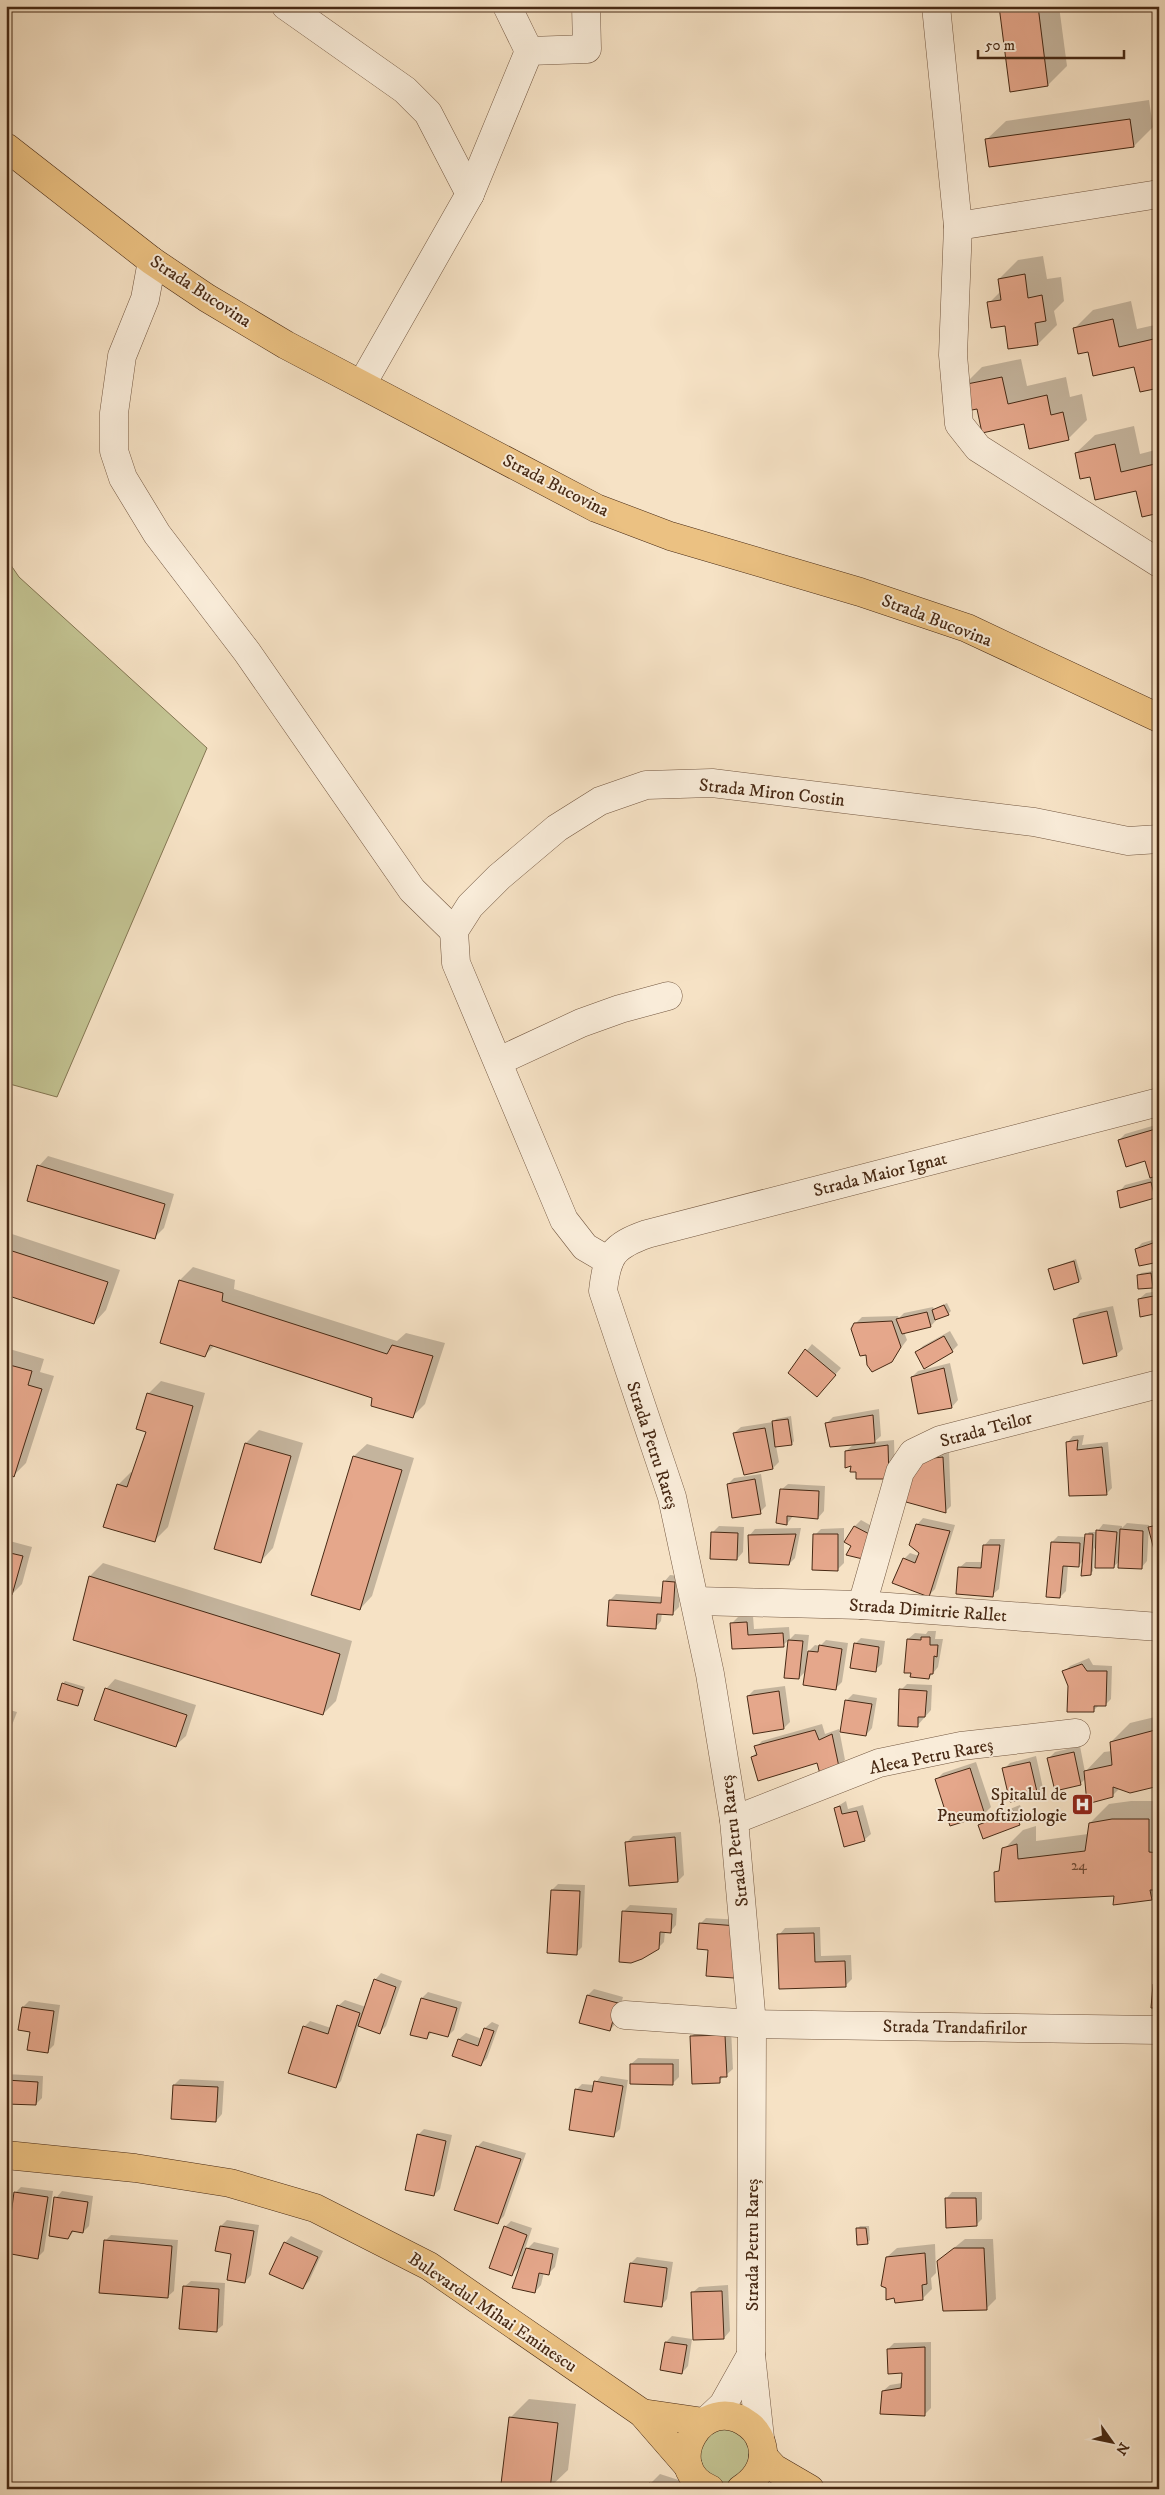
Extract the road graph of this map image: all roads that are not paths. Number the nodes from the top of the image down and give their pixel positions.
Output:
1 (286, 6) edge
2 (507, 6) edge
3 (586, 6) edge
4 (936, 6) edge
5 (529, 51) junction
6 (6, 147) edge
7 (470, 194) junction
8 (1159, 194) edge
9 (958, 226) junction
10 (152, 261) junction
11 (362, 384) junction
12 (1159, 563) edge
13 (1159, 718) edge
14 (1159, 839) edge
15 (454, 931) junction
16 (668, 996) dead end
17 (499, 1061) junction
18 (1159, 1102) edge
19 (609, 1261) junction
20 (1159, 1384) edge
21 (696, 1601) junction
22 (862, 1605) junction
23 (1159, 1627) edge
24 (1076, 1733) dead end
25 (734, 1820) junction
26 (625, 2015) dead end
27 (752, 2024) junction
28 (1159, 2030) edge
29 (6, 2155) edge
30 (751, 2355) junction
31 (642, 2413) junction
32 (705, 2421) junction
33 (688, 2466) junction
34 (754, 2471) edge
35 (710, 2489) edge
36 (805, 2489) edge
37 (810, 2489) edge

1 - 7 street
2 - 5 street
3 - 5 street
4 - 9 street
5 - 7 street
6 - 10 main road, Strada Bucovina
7 - 11 street
8 - 9 street
9 - 12 street
10 - 11 main road, Strada Bucovina
10 - 15 street
11 - 13 main road, Strada Bucovina
14 - 15 street, Strada Miron Costin
15 - 17 street
16 - 17 street
17 - 19 street
18 - 19 street, Strada Maior Ignat
19 - 21 street, Strada Petru Rareș
20 - 22 street, Strada Teilor
21 - 22 street, Strada Dimitrie Rallet
21 - 25 street, Strada Petru Rareș
22 - 23 street, Strada Dimitrie Rallet
24 - 25 street, Aleea Petru Rareș
25 - 27 street, Strada Petru Rareș
26 - 27 street, Strada Trandafirilor
27 - 28 street, Strada Trandafirilor
27 - 30 street, Strada Petru Rareș
29 - 31 main road, Bulevardul Mihai Eminescu
30 - 32 street
30 - 34 street, Strada Petru Rareș
31 - 32 main road
31 - 33 main road, Bulevardul Mihai Eminescu
32 - 33 main road
32 - 34 main road
33 - 35 main road, Bulevardul Mihai Eminescu
34 - 36 main road
34 - 37 main road

